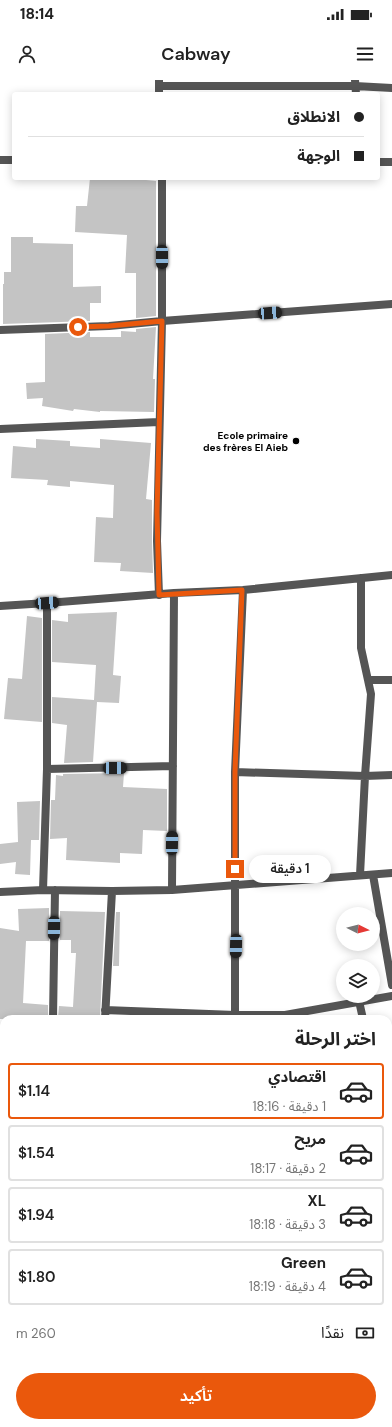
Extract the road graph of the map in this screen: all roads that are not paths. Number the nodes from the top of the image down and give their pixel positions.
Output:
1 (159, 87) edge
2 (355, 87) edge
3 (392, 88) edge
4 (0, 160) edge
5 (12, 160) edge
6 (380, 162) edge
7 (392, 162) edge
8 (162, 180) edge
9 (392, 304) edge
10 (162, 321) junction
11 (0, 330) edge
12 (159, 422) junction
13 (0, 429) edge
14 (392, 575) edge
15 (361, 578) junction
16 (242, 590) junction
17 (174, 593) junction
18 (159, 595) junction
19 (47, 603) junction
20 (0, 606) edge
21 (368, 680) junction
22 (392, 680) edge
23 (173, 766) junction
24 (47, 770) junction
25 (235, 772) junction
26 (392, 775) edge
27 (364, 776) junction
28 (392, 873) edge
29 (360, 875) junction
30 (372, 875) junction
31 (235, 885) junction
32 (43, 890) junction
33 (55, 890) junction
34 (172, 890) junction
35 (112, 891) junction
36 (0, 892) edge
37 (392, 985) edge
38 (392, 996) edge
39 (380, 998) edge
40 (348, 1003) edge
41 (359, 1003) edge
42 (105, 1010) junction
43 (53, 1015) edge
44 (105, 1015) edge
45 (198, 1015) edge
46 (235, 1015) edge
47 (285, 1015) edge
48 (362, 1015) edge

1 - 2 street
2 - 3 street
4 - 5 street
6 - 7 street
8 - 10 street
9 - 10 street
10 - 11 street
10 - 12 street
12 - 13 street
12 - 18 street
14 - 15 street
15 - 16 street
15 - 21 street
16 - 17 street
16 - 25 street
17 - 18 street
17 - 23 street
18 - 19 street
19 - 20 street
19 - 24 street
21 - 22 street
21 - 27 street
23 - 24 street
23 - 34 street
24 - 32 street
25 - 27 street
25 - 31 street
26 - 27 street
27 - 29 street
28 - 30 street
29 - 30 street
29 - 31 street
30 - 37 street
31 - 34 street
31 - 46 street
32 - 33 street
32 - 36 street
33 - 35 street
33 - 43 street
34 - 35 street
35 - 42 street
38 - 39 street
40 - 47 street
41 - 48 street
42 - 44 street
42 - 45 street

